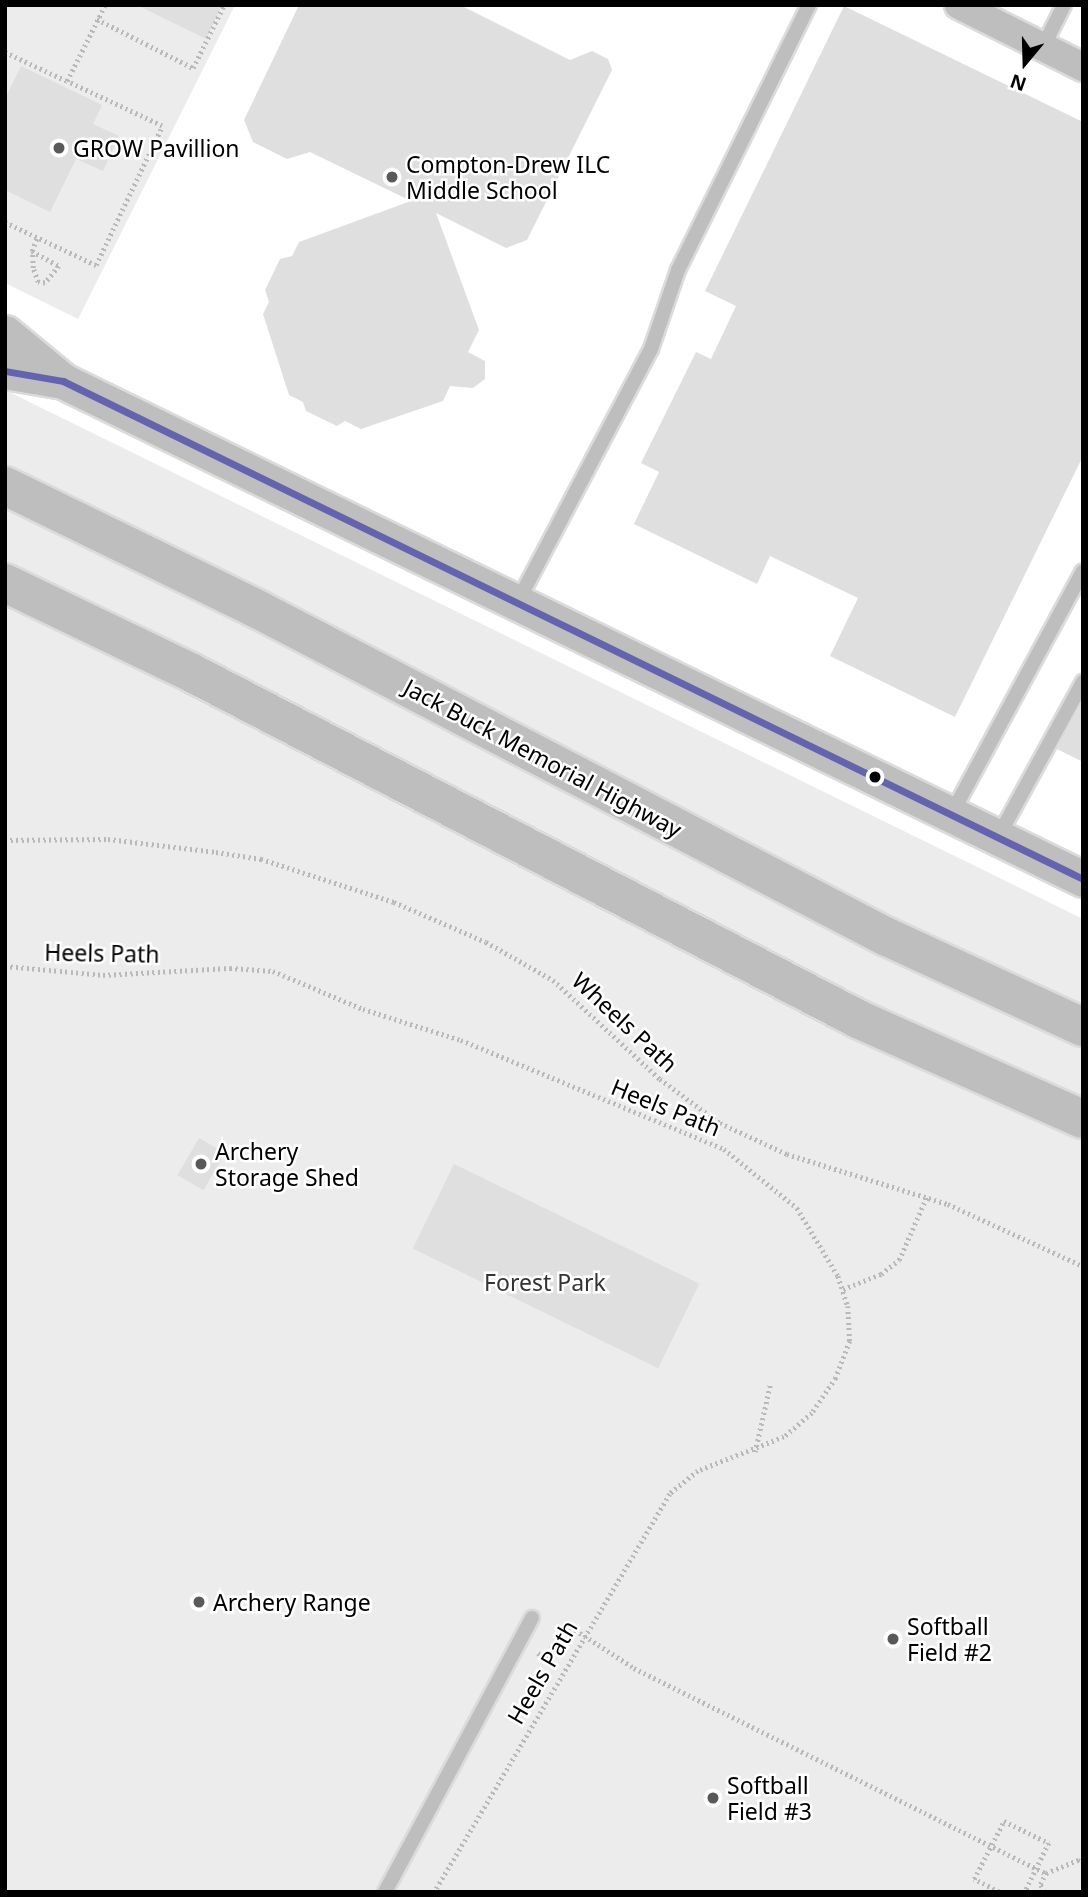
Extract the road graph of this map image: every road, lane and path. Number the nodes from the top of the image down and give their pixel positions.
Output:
1 (105, 5) edge
2 (224, 5) edge
3 (809, 5) edge
4 (1064, 5) edge
5 (969, 7) edge
6 (97, 19) junction
7 (1043, 47) junction
8 (5, 52) edge
9 (1083, 67) edge
10 (66, 81) junction
11 (5, 222) edge
12 (37, 237) junction
13 (32, 251) junction
14 (5, 333) edge
15 (5, 371) edge
16 (63, 381) junction
17 (5, 486) edge
18 (1083, 571) edge
19 (5, 583) edge
20 (517, 603) junction
21 (1083, 682) edge
22 (951, 815) junction
23 (998, 837) junction
24 (5, 840) edge
25 (1083, 879) edge
26 (5, 966) edge
27 (1083, 1027) edge
28 (1083, 1119) edge
29 (927, 1196) junction
30 (1083, 1266) edge
31 (843, 1289) junction
32 (770, 1385) dead end
33 (755, 1452) junction
34 (532, 1618) dead end
35 (584, 1635) junction
36 (542, 1656) dead end
37 (991, 1845) junction
38 (1083, 1863) edge
39 (1037, 1868) junction
40 (1045, 1873) junction
41 (385, 1892) edge
42 (435, 1892) edge
43 (999, 1892) edge
44 (1025, 1892) edge
45 (1044, 1892) edge

1 - 6 path
2 - 6 path
3 - 20 lane
4 - 7 lane
5 - 7 street
6 - 10 path
7 - 9 street
8 - 10 path
10 - 12 path
11 - 12 path
12 - 13 path
13 - 13 path
14 - 16 street
15 - 16 street
16 - 20 street
17 - 27 highway, Jack Buck Memorial Highway
18 - 22 lane
19 - 28 highway
20 - 22 street
21 - 23 lane
22 - 23 street
23 - 25 street
24 - 29 path, Wheels Path
26 - 31 path, Heels Path
29 - 30 path, Wheels Path
29 - 31 path
31 - 33 path, Heels Path
32 - 33 path
33 - 35 path, Heels Path
34 - 41 lane
35 - 36 path
35 - 37 path
35 - 42 path, Heels Path
37 - 39 path
37 - 39 path
37 - 43 path
38 - 40 path
39 - 40 path
39 - 44 path
40 - 45 path

